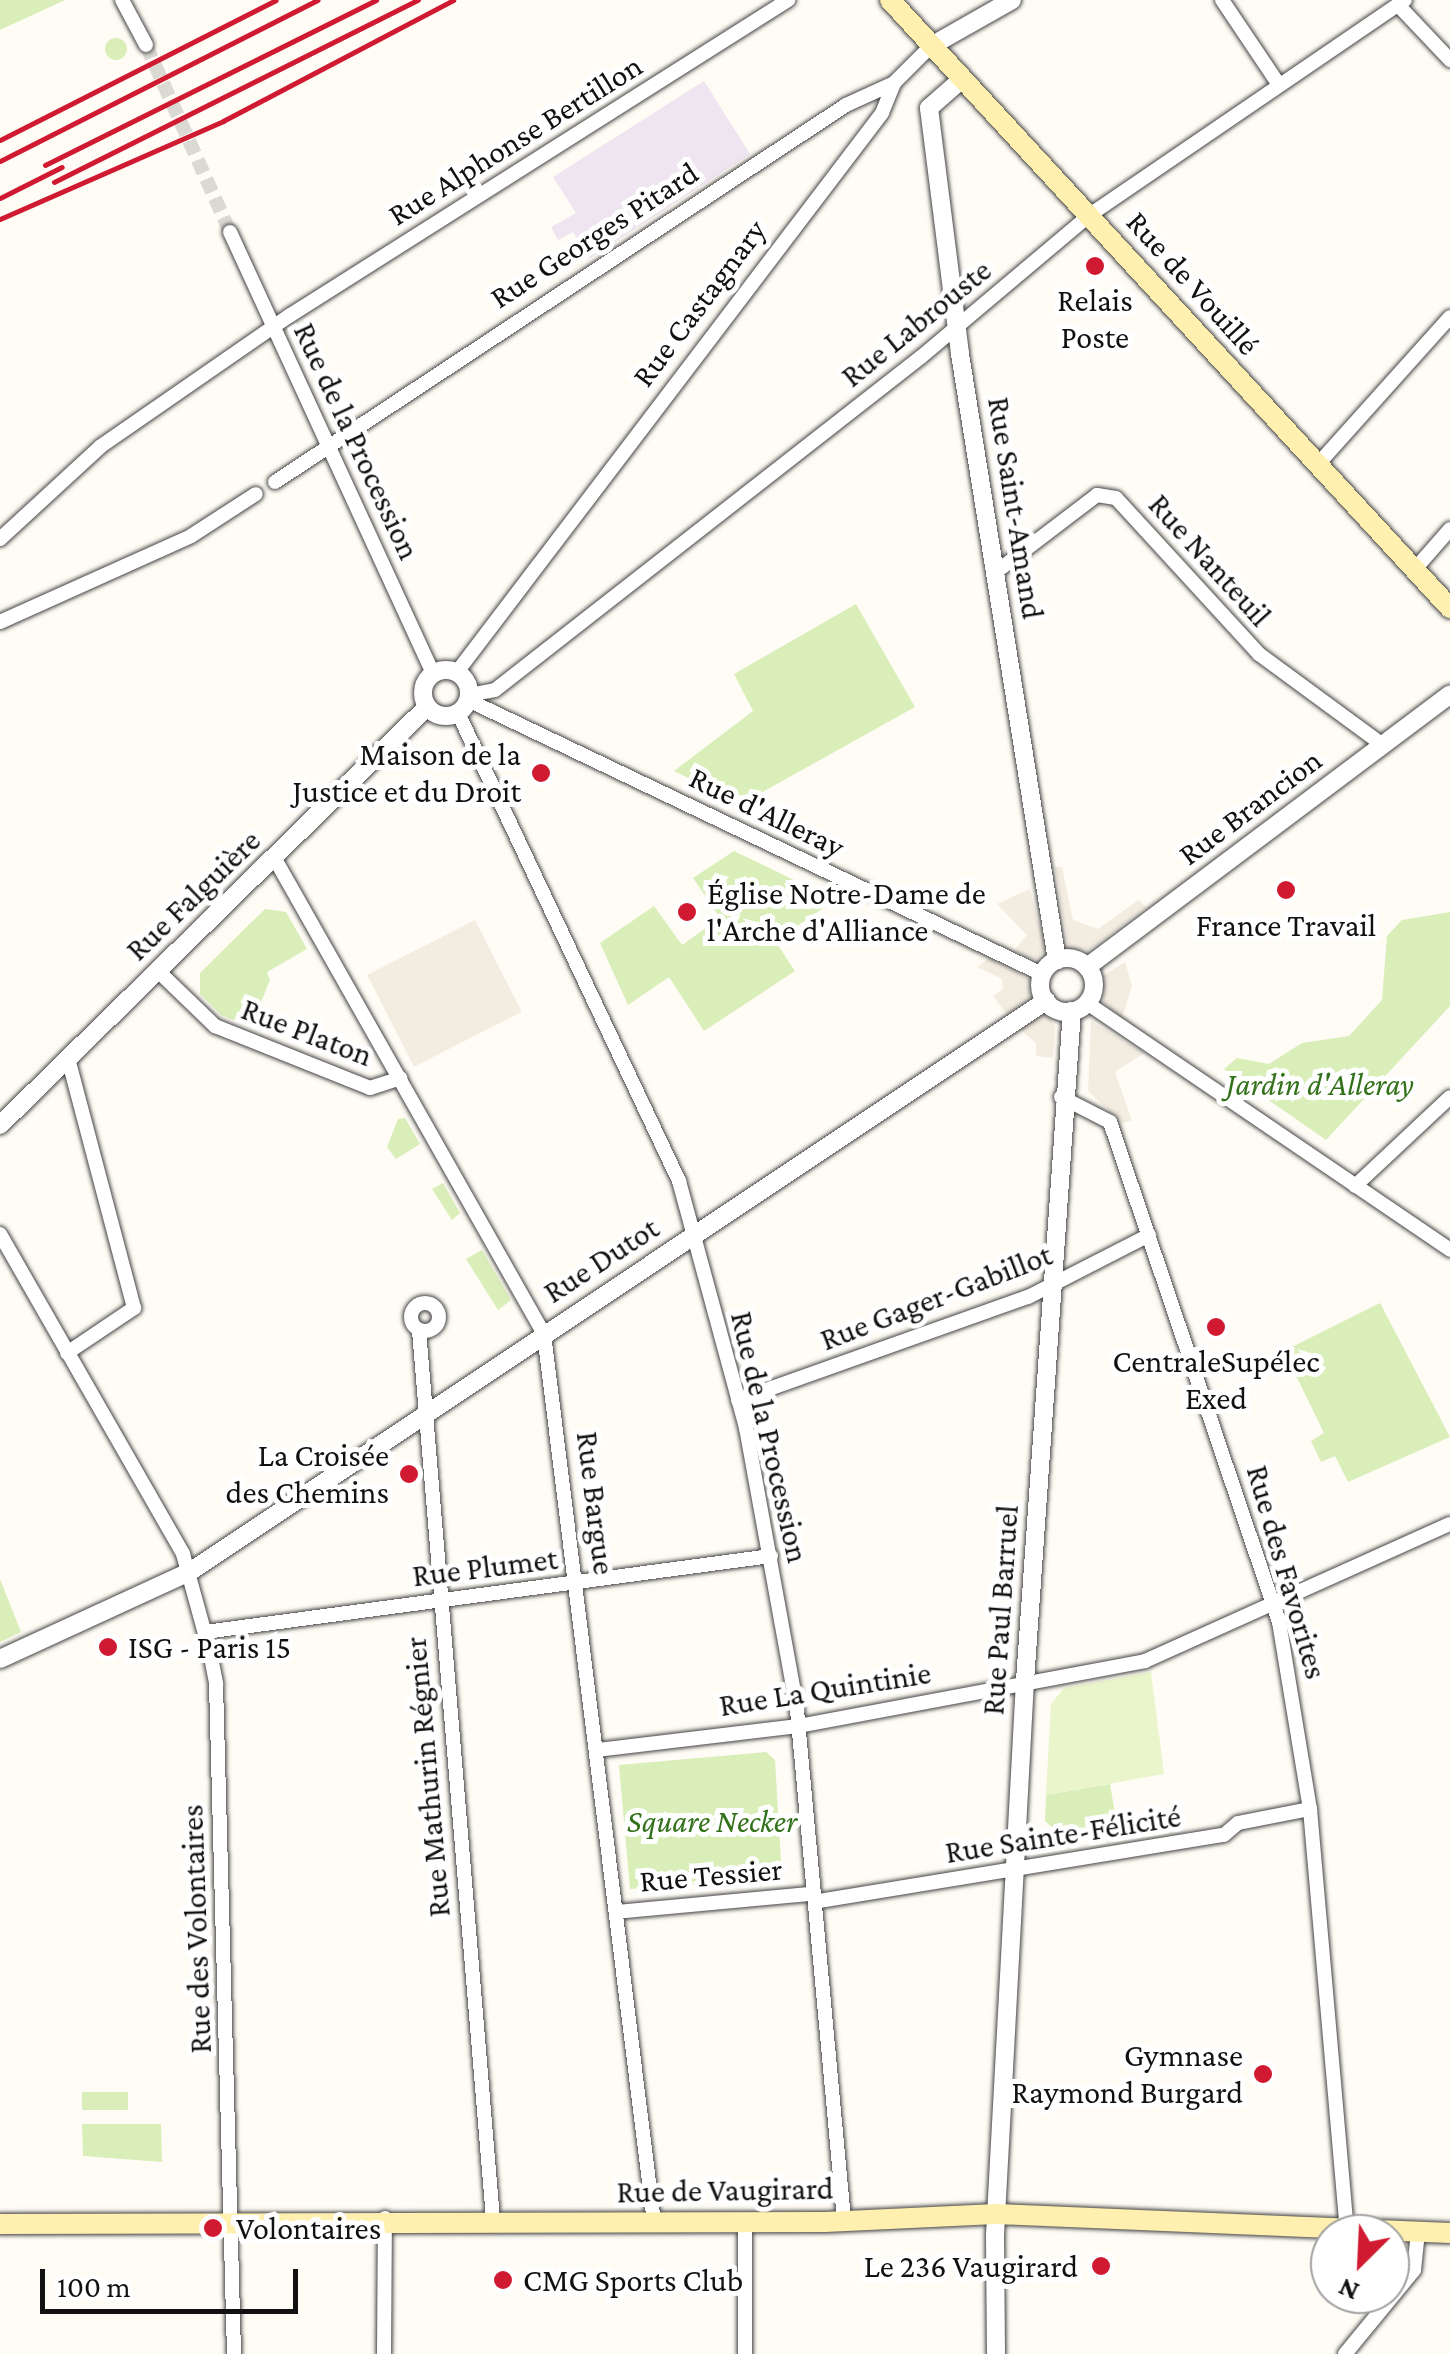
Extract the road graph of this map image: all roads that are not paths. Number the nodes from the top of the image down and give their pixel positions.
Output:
1 (122, 0) edge
2 (788, 0) edge
3 (890, 0) edge
4 (1012, 0) edge
5 (1222, 0) edge
6 (1401, 2) edge
7 (146, 44) tunnel mouth
8 (932, 46) junction
9 (1450, 60) edge
10 (962, 79) junction
11 (1277, 82) junction
12 (894, 83) junction
13 (1091, 214) junction
14 (230, 232) tunnel mouth
15 (1450, 317) edge
16 (958, 326) junction
17 (275, 329) junction
18 (329, 442) junction
19 (1318, 463) junction
20 (275, 482) dead end
21 (256, 494) dead end
22 (1450, 529) edge
23 (0, 539) edge
24 (1415, 569) junction
25 (996, 572) junction
26 (1450, 608) edge
27 (0, 622) edge
28 (457, 672) junction
29 (432, 673) junction
30 (1450, 694) edge
31 (465, 703) junction
32 (427, 707) junction
33 (1383, 744) junction
34 (275, 859) junction
35 (1058, 960) junction
36 (1087, 967) junction
37 (157, 970) junction
38 (1042, 974) junction
39 (1046, 1001) junction
40 (1080, 1007) junction
41 (68, 1059) junction
42 (400, 1078) junction
43 (1062, 1097) junction
44 (1450, 1097) edge
45 (0, 1125) edge
46 (1355, 1186) junction
47 (0, 1234) edge
48 (1150, 1235) junction
49 (692, 1236) junction
50 (1450, 1250) edge
51 (1048, 1288) junction
52 (419, 1330) dead end
53 (544, 1334) junction
54 (67, 1353) junction
55 (738, 1400) junction
56 (422, 1418) junction
57 (1450, 1524) edge
58 (772, 1556) junction
59 (191, 1571) junction
60 (579, 1582) junction
61 (438, 1600) junction
62 (1274, 1604) junction
63 (206, 1632) junction
64 (0, 1659) edge
65 (1025, 1681) junction
66 (798, 1726) junction
67 (598, 1750) junction
68 (1310, 1809) junction
69 (1016, 1871) junction
70 (814, 1897) junction
71 (616, 1912) junction
72 (996, 2214) junction
73 (1346, 2214) edge
74 (385, 2218) junction
75 (493, 2219) junction
76 (233, 2220) junction
77 (844, 2220) junction
78 (654, 2222) junction
79 (745, 2222) junction
80 (0, 2224) edge
81 (1310, 2228) edge
82 (1410, 2233) edge
83 (1418, 2233) junction
84 (1450, 2233) edge
85 (234, 2354) edge
86 (384, 2354) edge
87 (745, 2354) edge
88 (996, 2354) edge
89 (1345, 2354) edge

1 - 7 street
2 - 17 street, Rue Alphonse Bertillon
3 - 8 main road, Rue de Vouillé
4 - 8 street, Rue Castagnary
5 - 11 street
6 - 9 street
6 - 11 street, Rue Labrouste
8 - 10 main road, Rue de Vouillé
8 - 12 street, Rue Castagnary
10 - 13 main road, Rue de Vouillé
10 - 16 street, Rue Saint-Amand
11 - 13 street, Rue Labrouste
12 - 18 street, Rue Georges Pitard
12 - 28 street, Rue Castagnary
13 - 16 street, Rue Labrouste
13 - 19 main road, Rue de Vouillé
14 - 17 street, Rue de la Procession
15 - 19 street
16 - 25 street, Rue Saint-Amand
16 - 31 street, Rue Labrouste
17 - 18 street, Rue de la Procession
17 - 23 street, Rue Alphonse Bertillon
18 - 20 street, Rue Georges Pitard
18 - 29 street, Rue de la Procession
19 - 24 main road, Rue de Vouillé
21 - 27 street
22 - 24 street
24 - 26 main road, Rue de Vouillé
25 - 33 street, Rue Nanteuil
25 - 35 street, Rue Saint-Amand
28 - 29 street
28 - 31 street
29 - 32 street
30 - 33 street, Rue Brancion
31 - 32 street
31 - 38 street, Rue d'Alleray
31 - 49 street, Rue de la Procession
32 - 34 street, Rue Falguière
33 - 36 street, Rue Brancion
34 - 37 street, Rue Falguière
34 - 42 street, Rue Bargue
35 - 36 street
35 - 38 street
36 - 40 street
37 - 41 street, Rue Falguière
37 - 42 street, Rue Platon
38 - 39 street
39 - 40 street
39 - 49 street, Rue Dutot
40 - 43 street, Rue Paul Barruel
40 - 46 street
41 - 45 street, Rue Falguière
41 - 54 street
42 - 53 street, Rue Bargue
43 - 48 street, Rue des Favorites
43 - 51 street, Rue Paul Barruel
44 - 46 street
46 - 50 street
47 - 54 street, Rue des Volontaires
48 - 51 street, Rue Gager-Gabillot
48 - 62 street, Rue des Favorites
49 - 53 street, Rue Dutot
49 - 55 street, Rue de la Procession
51 - 55 street, Rue Gager-Gabillot
51 - 65 street, Rue Paul Barruel
52 - 56 street, Rue Mathurin Régnier
53 - 56 street, Rue Dutot
53 - 60 street, Rue Bargue
54 - 59 street, Rue des Volontaires
55 - 58 street, Rue de la Procession
56 - 59 street, Rue Dutot
56 - 61 street, Rue Mathurin Régnier
57 - 62 street, Rue La Quintinie
58 - 60 street, Rue Plumet
58 - 66 street, Rue de la Procession
59 - 63 street, Rue des Volontaires
59 - 64 street, Rue Dutot
60 - 61 street, Rue Plumet
60 - 67 street, Rue Bargue
61 - 63 street, Rue Plumet
61 - 75 street, Rue Mathurin Régnier
62 - 65 street, Rue La Quintinie
62 - 68 street, Rue des Favorites
63 - 76 street, Rue des Volontaires
65 - 66 street, Rue La Quintinie
65 - 69 street, Rue Paul Barruel
66 - 67 street, Rue La Quintinie
66 - 70 street, Rue de la Procession
67 - 71 street, Rue Bargue
68 - 69 street, Rue Sainte-Félicité
68 - 73 street, Rue des Favorites
69 - 70 street, Rue Sainte-Félicité
69 - 72 street, Rue Paul Barruel
70 - 71 street, Rue Tessier
70 - 77 street, Rue de la Procession
71 - 78 street, Rue Bargue
72 - 77 main road, Rue de Vaugirard
72 - 81 main road, Rue de Vaugirard
72 - 88 street, Rue Paul Barruel
74 - 75 main road, Rue de Vaugirard
74 - 76 main road, Rue de Vaugirard
74 - 86 street
75 - 78 main road, Rue de Vaugirard
76 - 80 main road, Rue de Vaugirard
76 - 85 street, Rue des Volontaires
77 - 79 main road, Rue de Vaugirard
78 - 79 main road, Rue de Vaugirard
79 - 87 street
82 - 83 main road, Rue de Vaugirard
83 - 84 main road, Rue de Vaugirard
83 - 89 street

